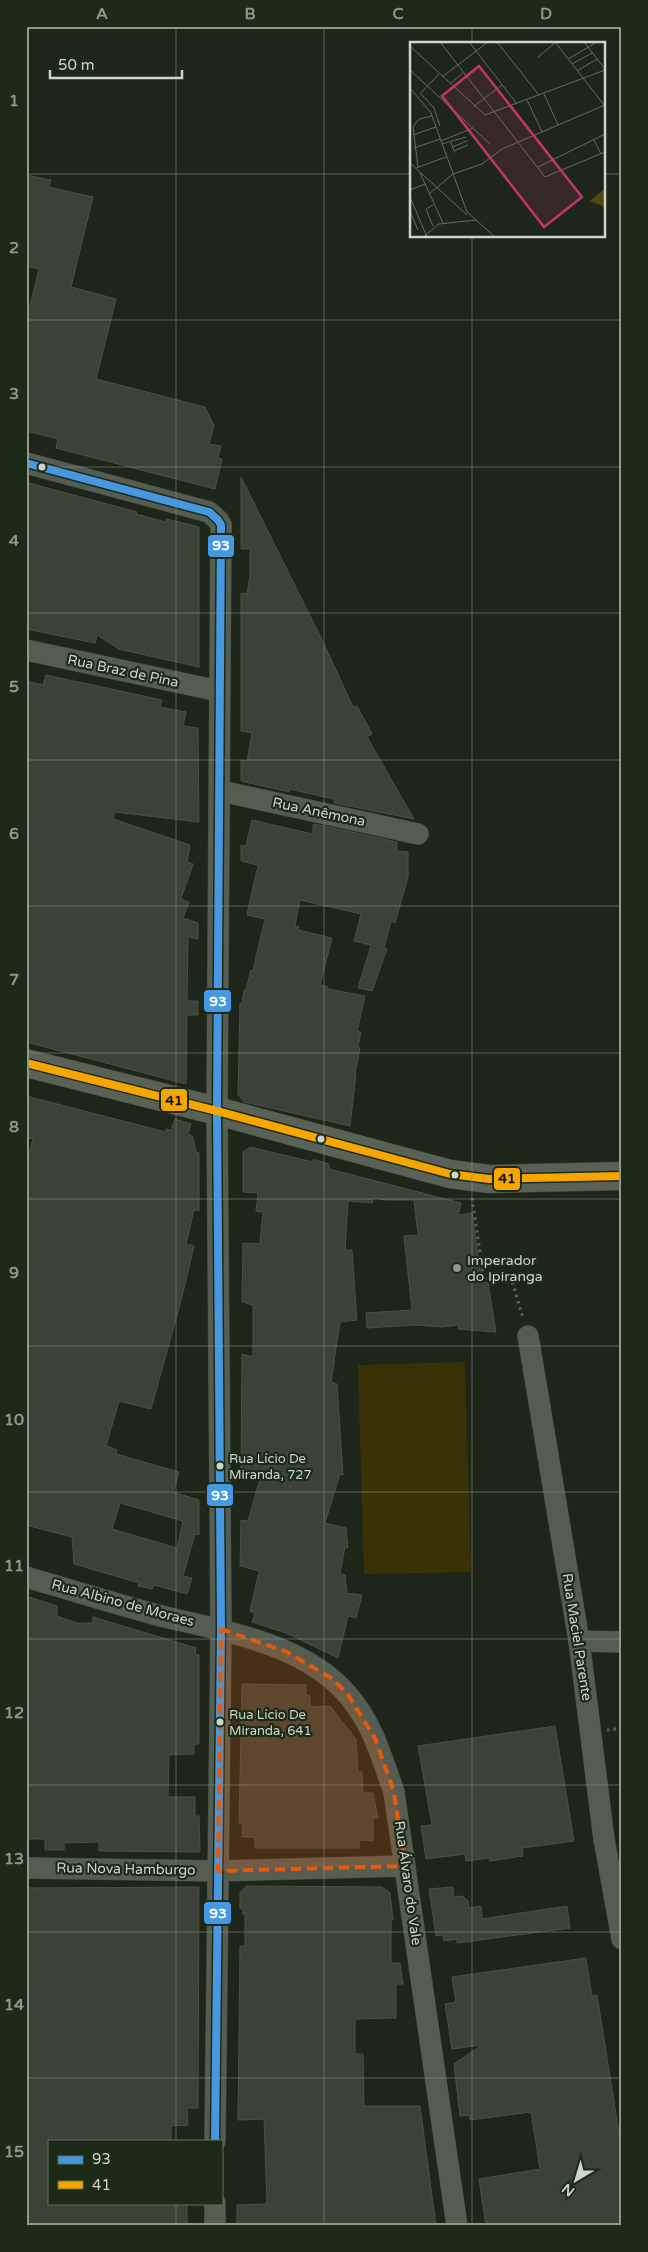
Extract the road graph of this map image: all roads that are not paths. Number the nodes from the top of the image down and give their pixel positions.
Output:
1 (26, 463) edge
2 (26, 650) edge
3 (219, 691) junction
4 (221, 791) junction
5 (418, 834) dead end
6 (26, 1062) edge
7 (217, 1111) junction
8 (622, 1176) edge
9 (528, 1336) road end
10 (26, 1577) edge
11 (220, 1629) junction
12 (579, 1641) junction
13 (622, 1642) edge
14 (405, 1866) junction
15 (26, 1868) edge
16 (218, 1871) junction
17 (622, 1938) edge
18 (215, 2140) edge
19 (215, 2204) edge
20 (214, 2226) edge
21 (457, 2226) edge

1 - 3 street
2 - 3 street, Rua Braz de Pina
3 - 4 street
4 - 5 street, Rua Anêmona
4 - 7 street
6 - 7 street
7 - 8 street
7 - 11 street
9 - 12 street, Rua Maciel Parente
10 - 11 street, Rua Albino de Moraes
11 - 14 street, Rua Álvaro do Vale
11 - 16 street
12 - 13 street
12 - 17 street, Rua Maciel Parente
14 - 16 street, Rua Nova Hamburgo
14 - 21 street, Rua Álvaro do Vale
15 - 16 street, Rua Nova Hamburgo
16 - 18 street
19 - 20 street

